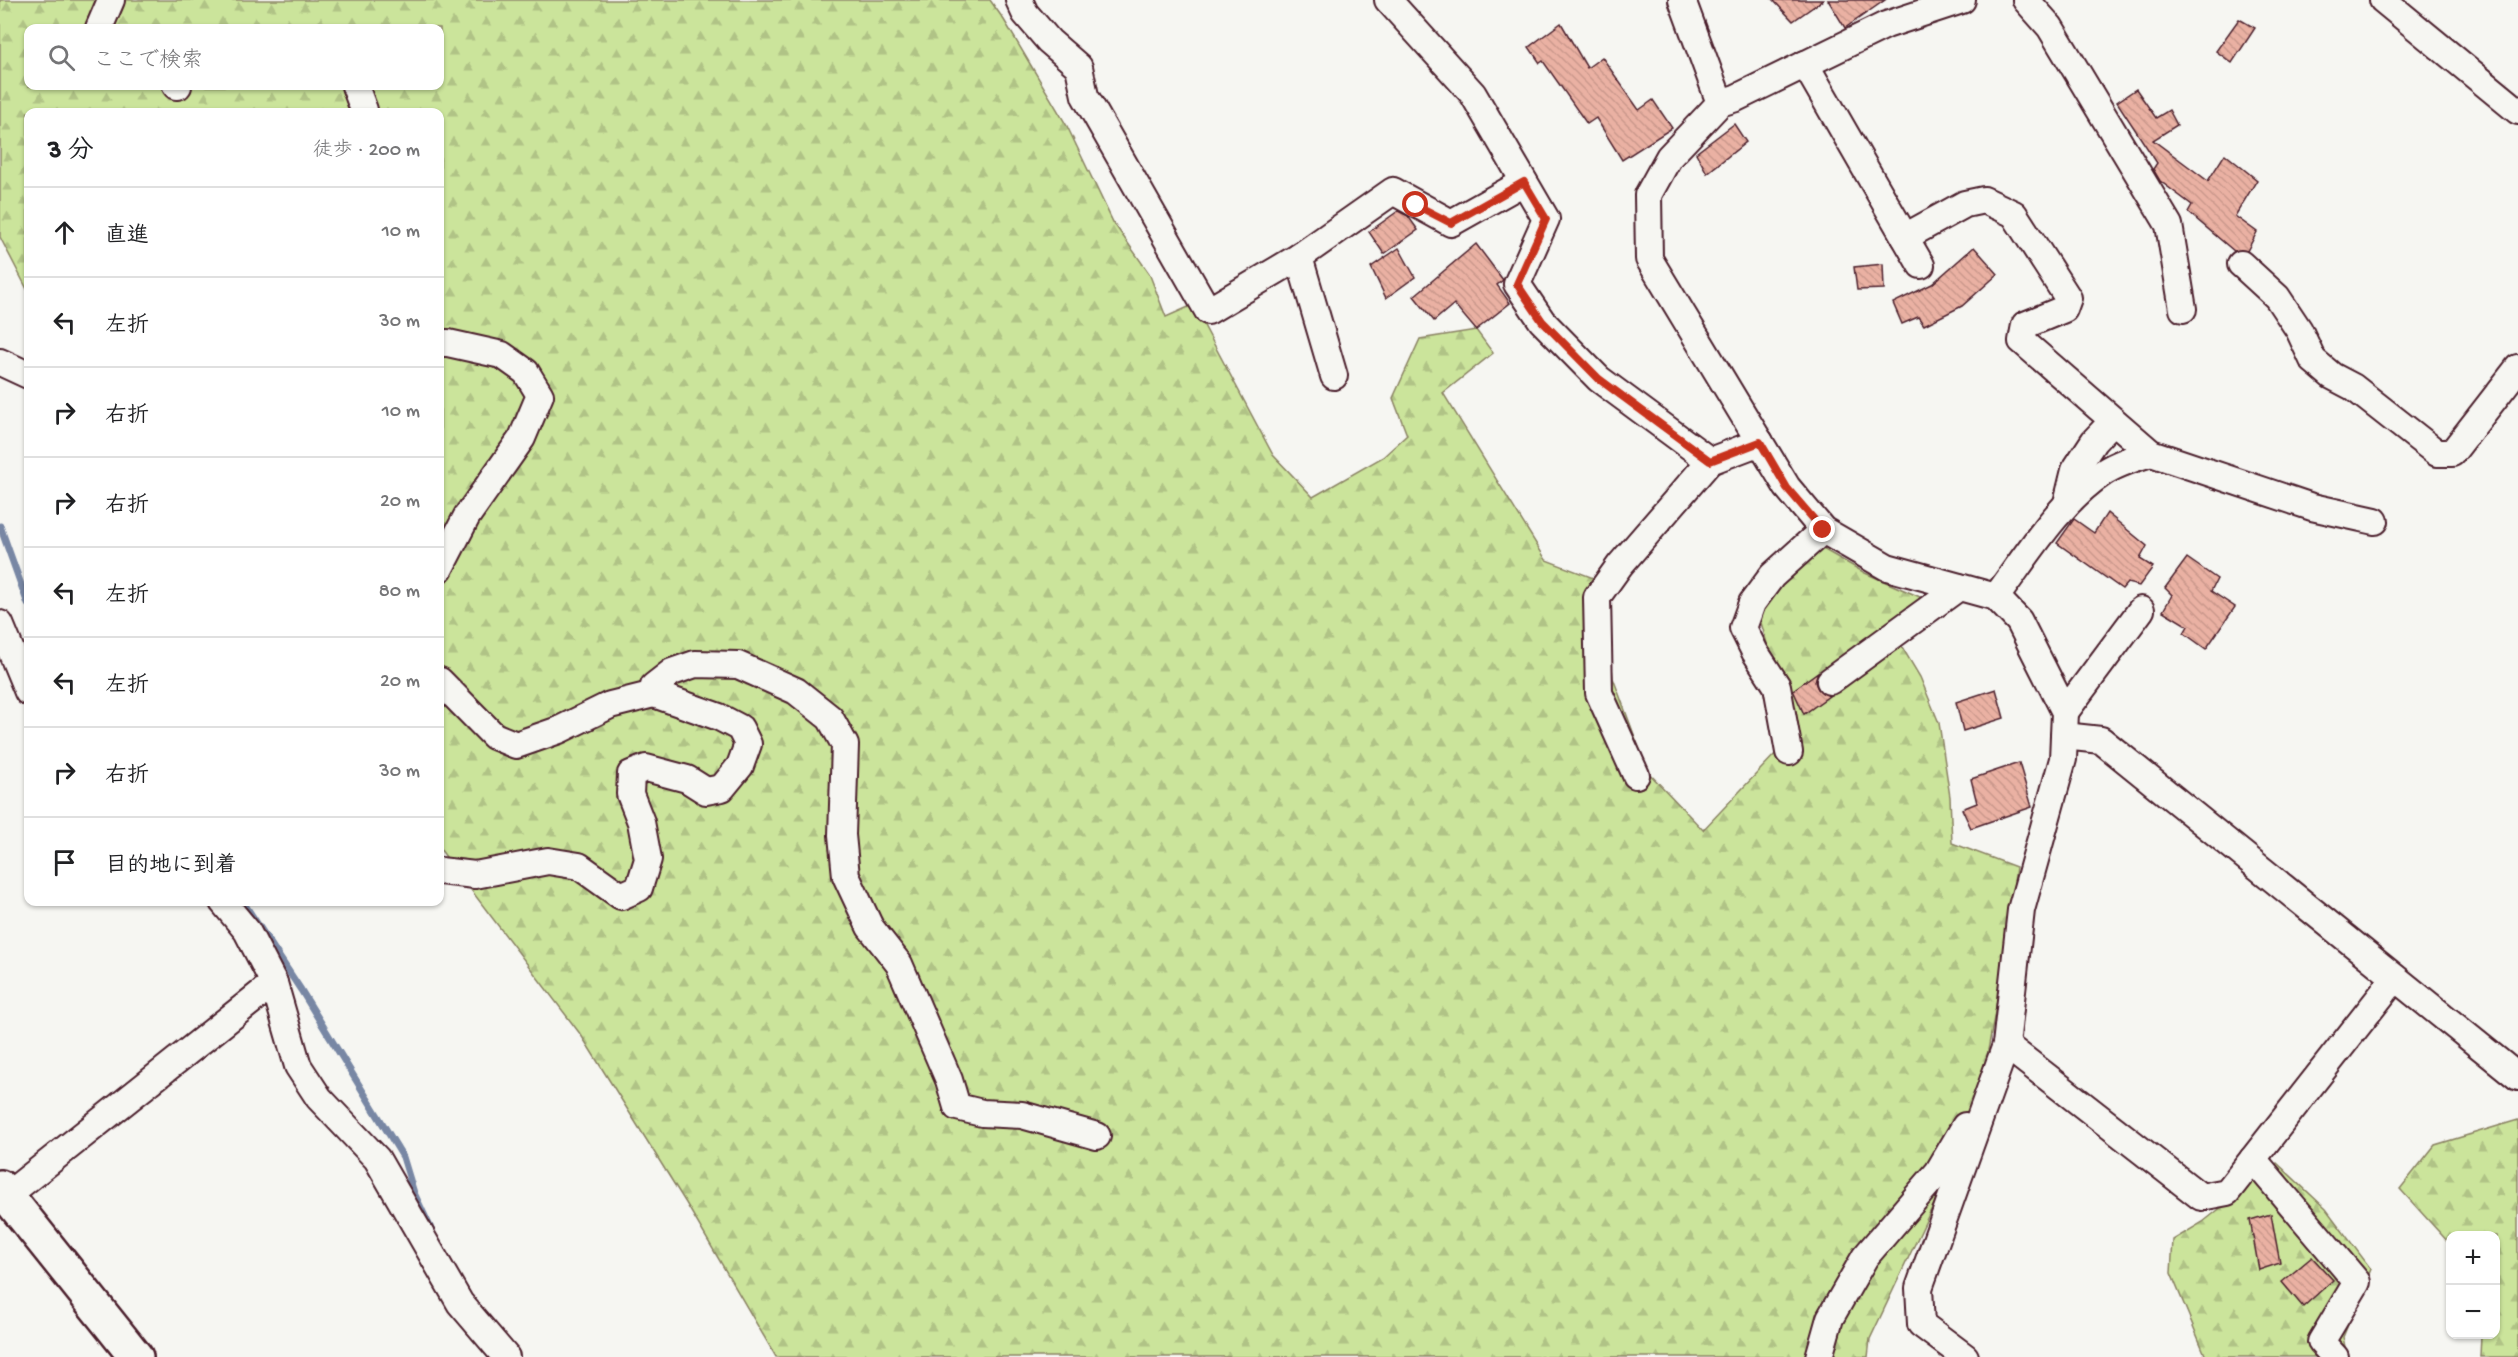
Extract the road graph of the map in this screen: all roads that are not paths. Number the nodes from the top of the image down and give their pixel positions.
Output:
1 (111, 0) edge
2 (1019, 0) edge
3 (1388, 0) edge
4 (1682, 0) edge
5 (1962, 0) edge
6 (2026, 0) edge
7 (2383, 0) edge
8 (101, 24) edge
9 (1805, 64) junction
10 (356, 90) edge
11 (1720, 103) junction
12 (363, 108) edge
13 (2518, 111) edge
14 (1524, 182) junction
15 (1905, 237) junction
16 (1299, 257) junction
17 (2241, 264) dead end
18 (1921, 265) dead end
19 (2182, 309) dead end
20 (444, 343) edge
21 (0, 362) edge
22 (2518, 368) edge
23 (24, 373) edge
24 (1334, 376) dead end
25 (2113, 422) junction
26 (1760, 442) junction
27 (2151, 453) junction
28 (1710, 461) junction
29 (2067, 503) junction
30 (2374, 521) dead end
31 (1823, 530) junction
32 (444, 560) edge
33 (1959, 587) junction
34 (1996, 597) junction
35 (2141, 610) dead end
36 (0, 624) edge
37 (1830, 681) dead end
38 (24, 682) edge
39 (444, 685) edge
40 (654, 694) junction
41 (2065, 724) junction
42 (1789, 752) dead end
43 (1636, 775) dead end
44 (444, 872) edge
45 (226, 906) edge
46 (237, 906) edge
47 (247, 931) junction
48 (2395, 978) junction
49 (274, 983) junction
50 (2006, 1045) junction
51 (1995, 1077) junction
52 (2518, 1077) edge
53 (1097, 1136) dead end
54 (2253, 1159) junction
55 (2, 1195) edge
56 (136, 1357) edge
57 (506, 1357) edge
58 (1819, 1357) edge
59 (1965, 1357) edge
60 (2335, 1357) edge

1 - 8 street
2 - 16 street
3 - 14 street
4 - 11 street
5 - 9 street
6 - 19 street
7 - 13 street
9 - 11 street
9 - 15 street
10 - 12 street
11 - 26 street
14 - 16 street
14 - 28 street
15 - 18 street
15 - 25 street
16 - 24 street
17 - 22 street
20 - 32 street
21 - 23 street
25 - 27 street
25 - 29 street
26 - 28 street
26 - 31 street
27 - 29 street
27 - 30 street
28 - 43 street
29 - 34 street
31 - 33 street
31 - 42 street
33 - 34 street
33 - 37 street
34 - 41 street
35 - 41 street
36 - 38 street
39 - 40 street
40 - 44 street
40 - 53 street
41 - 48 street
41 - 50 street
45 - 47 street
46 - 47 street
47 - 49 street
48 - 52 street
48 - 54 street
49 - 55 street
49 - 57 street
50 - 51 street
50 - 54 street
51 - 58 street
51 - 59 street
54 - 60 street
55 - 56 street

